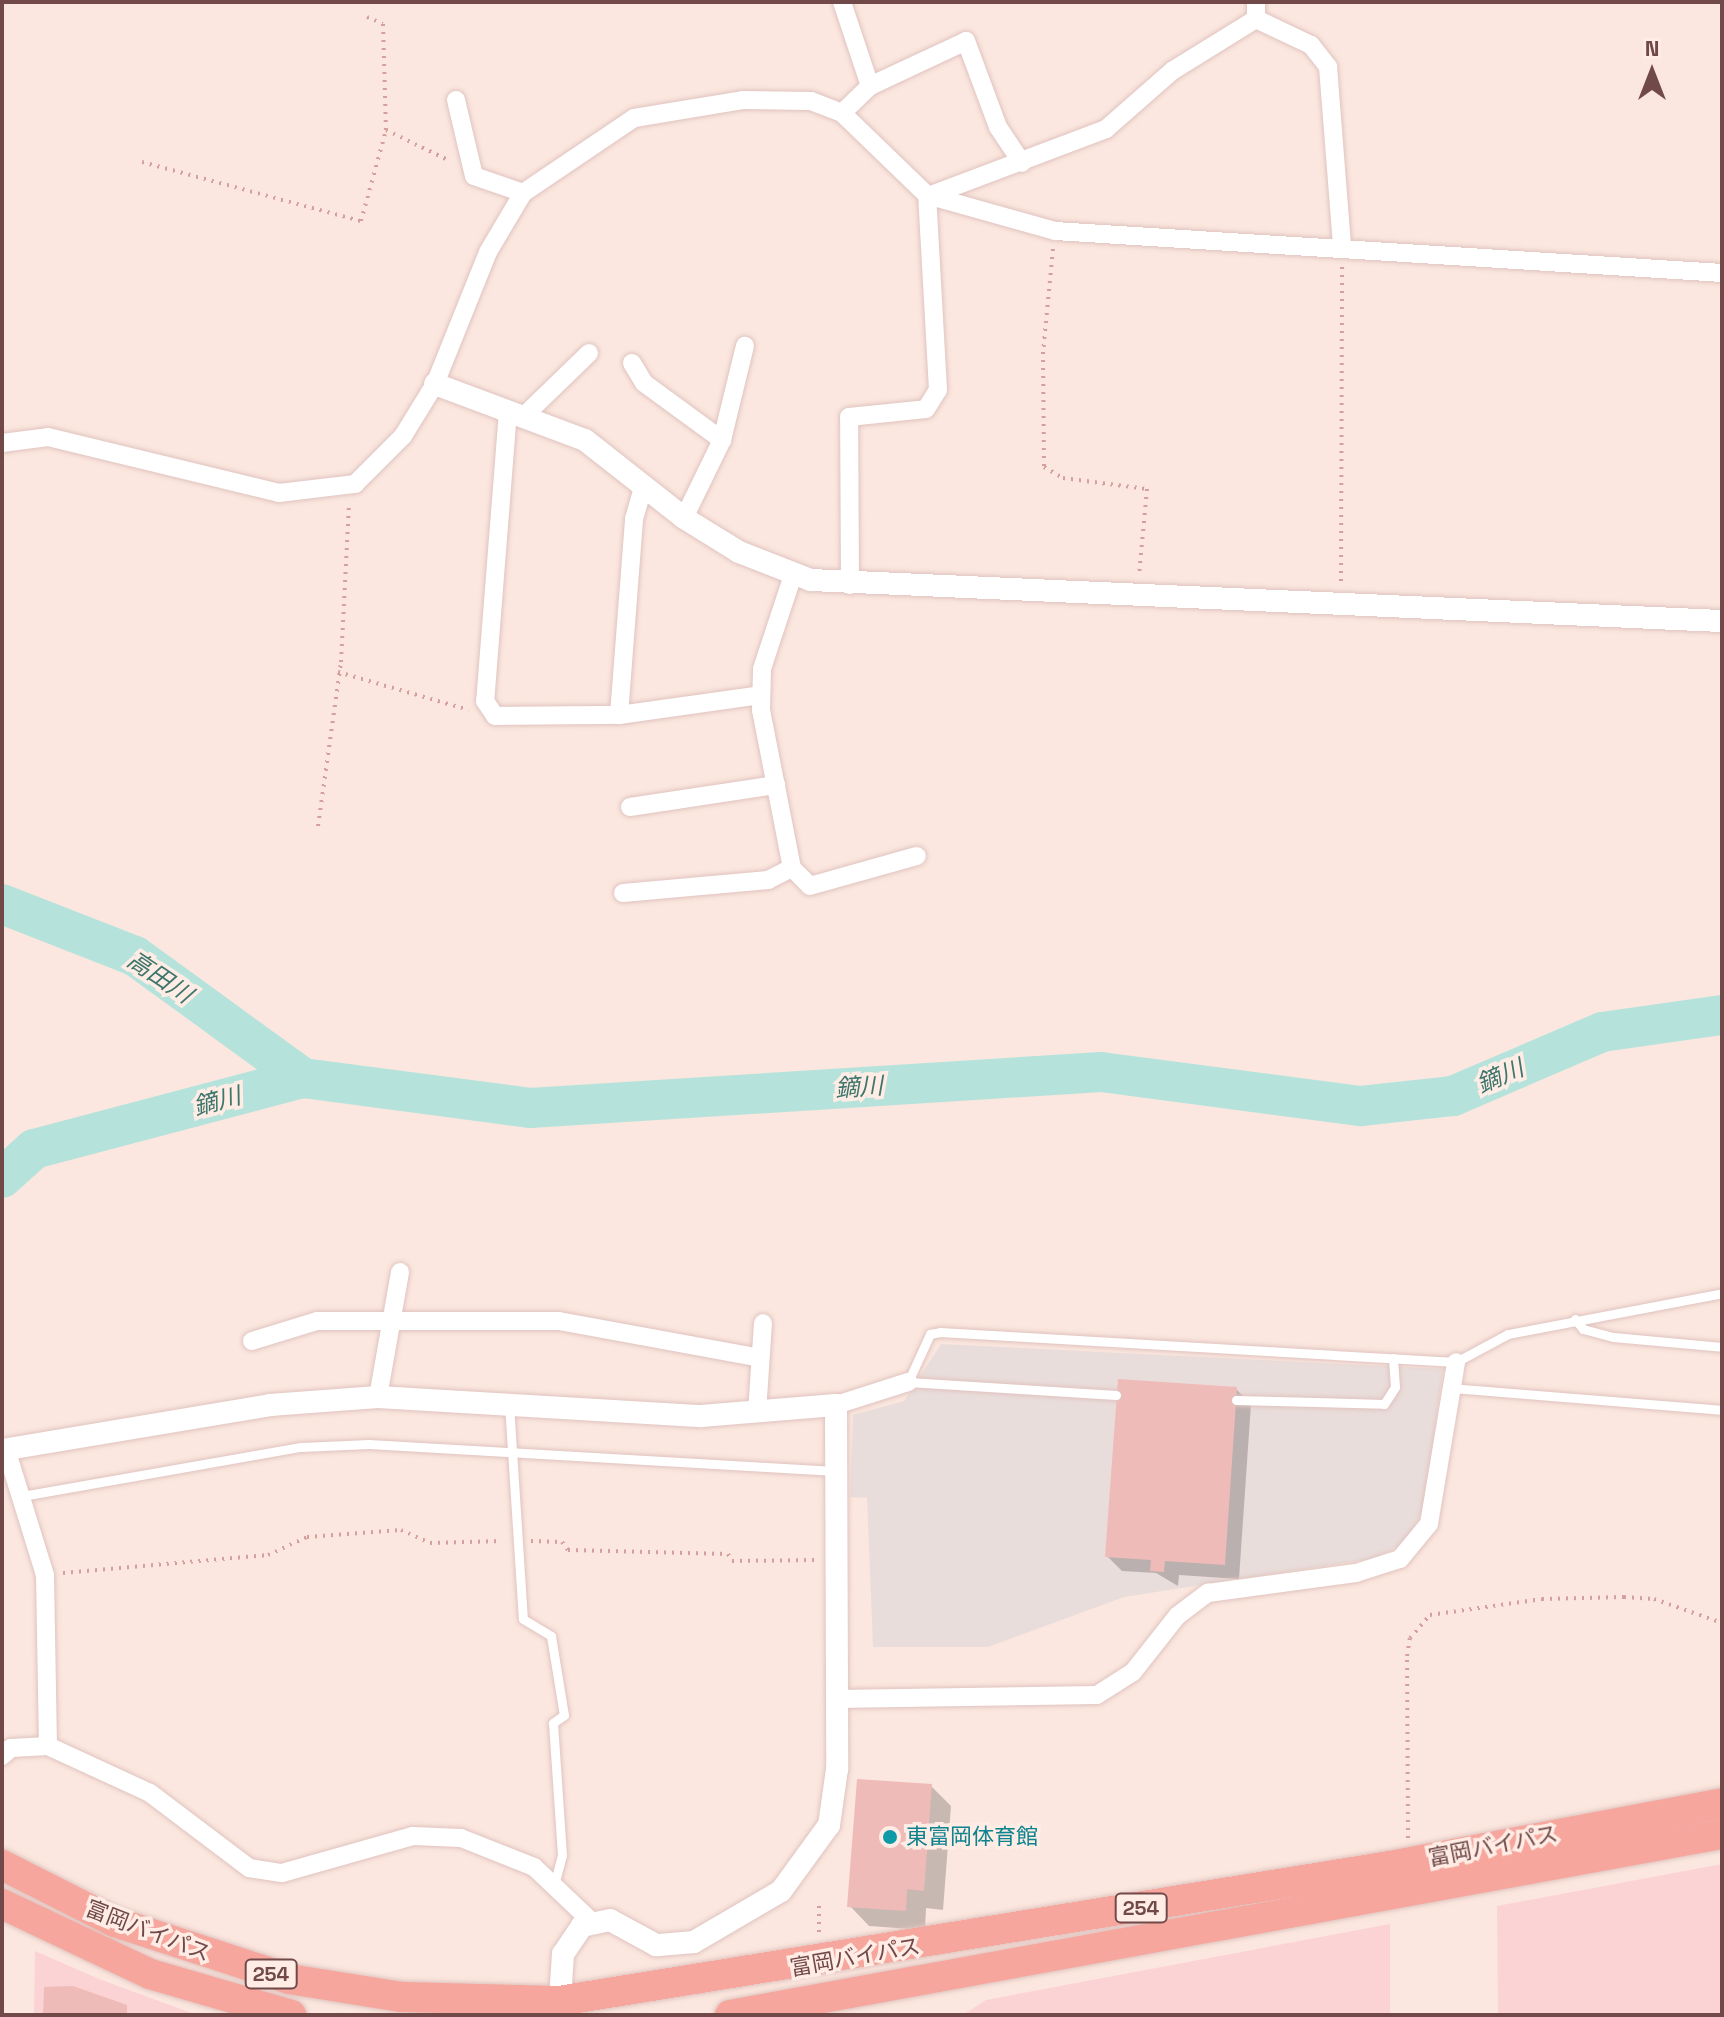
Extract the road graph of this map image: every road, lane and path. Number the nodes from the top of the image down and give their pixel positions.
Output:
1 (842, 2) edge
2 (1256, 10) edge
3 (367, 17) dead end
4 (870, 86) junction
5 (456, 100) dead end
6 (842, 113) junction
7 (386, 130) junction
8 (142, 162) dead end
9 (1022, 163) junction
10 (474, 176) junction
11 (523, 193) junction
12 (927, 195) junction
13 (1055, 231) junction
14 (1342, 244) junction
15 (1722, 273) edge
16 (745, 346) dead end
17 (589, 353) dead end
18 (632, 363) dead end
19 (435, 384) junction
20 (516, 414) junction
21 (722, 440) junction
22 (2, 443) edge
23 (350, 485) junction
24 (644, 485) junction
25 (684, 518) junction
26 (793, 575) junction
27 (850, 585) junction
28 (1137, 598) junction
29 (1341, 606) junction
30 (1722, 621) edge
31 (338, 672) junction
32 (761, 695) junction
33 (619, 715) junction
34 (495, 716) junction
35 (776, 785) junction
36 (630, 807) dead end
37 (318, 826) dead end
38 (917, 856) dead end
39 (792, 868) junction
40 (623, 893) dead end
41 (400, 1272) dead end
42 (1722, 1293) edge
43 (1575, 1319) junction
44 (393, 1321) junction
45 (763, 1323) dead end
46 (252, 1341) dead end
47 (1722, 1347) edge
48 (760, 1358) junction
49 (1393, 1358) junction
50 (1456, 1362) junction
51 (908, 1382) junction
52 (1451, 1388) junction
53 (1116, 1395) dead end
54 (378, 1397) junction
55 (1236, 1400) dead end
56 (509, 1404) junction
57 (836, 1405) junction
58 (1722, 1410) edge
59 (757, 1413) junction
60 (4, 1450) edge
61 (511, 1453) junction
62 (835, 1471) junction
63 (22, 1496) junction
64 (513, 1541) junction
65 (833, 1560) junction
66 (45, 1575) junction
67 (1722, 1623) edge
68 (836, 1699) junction
69 (48, 1746) junction
70 (2, 1756) edge
71 (1722, 1803) edge
72 (1722, 1834) edge
73 (1412, 1862) junction
74 (2, 1865) edge
75 (555, 1882) junction
76 (819, 1901) dead end
77 (2, 1904) edge
78 (591, 1921) junction
79 (819, 1935) dead end
80 (559, 2008) edge
81 (291, 2015) edge
82 (730, 2015) edge

1 - 4 street
2 - 9 street
2 - 14 street
3 - 7 path
4 - 6 street
4 - 9 street
5 - 10 street
6 - 11 street
6 - 12 street
7 - 8 path
7 - 10 path
9 - 12 street
10 - 11 street
11 - 19 street
12 - 13 street
12 - 27 street
13 - 14 street
13 - 28 path
14 - 15 street
14 - 29 path
16 - 21 street
17 - 20 street
18 - 21 street
19 - 20 street
19 - 23 street
20 - 24 street
20 - 34 street
21 - 25 street
22 - 23 street
23 - 31 path
24 - 25 street
24 - 33 street
25 - 26 street
26 - 27 street
26 - 32 street
27 - 28 street
28 - 29 street
29 - 30 street
31 - 34 path
31 - 37 path
32 - 33 street
32 - 35 street
33 - 34 street
35 - 36 street
35 - 39 street
38 - 39 street
39 - 40 street
41 - 44 street
42 - 43 lane
43 - 47 lane
43 - 50 lane
44 - 46 street
44 - 48 street
44 - 54 street
45 - 48 street
48 - 59 street
49 - 50 lane
49 - 51 lane
49 - 55 lane
50 - 52 street
51 - 53 lane
51 - 57 street
52 - 58 lane
52 - 68 street
54 - 56 street
54 - 60 street
56 - 59 street
56 - 61 lane
57 - 59 street
57 - 62 street
60 - 63 street
61 - 62 lane
61 - 63 lane
61 - 64 lane
62 - 65 street
63 - 66 street
64 - 65 path
64 - 66 path
64 - 75 lane
65 - 68 street
66 - 69 street
67 - 73 path
68 - 78 street
69 - 70 street
69 - 75 street
71 - 73 highway, 富岡バイパス / 254
72 - 82 highway, 富岡バイパス / 254
73 - 80 highway, 富岡バイパス / 254
74 - 80 highway, 富岡バイパス / 254
75 - 78 street
76 - 79 path
77 - 81 highway, 富岡バイパス / 254
78 - 80 street

